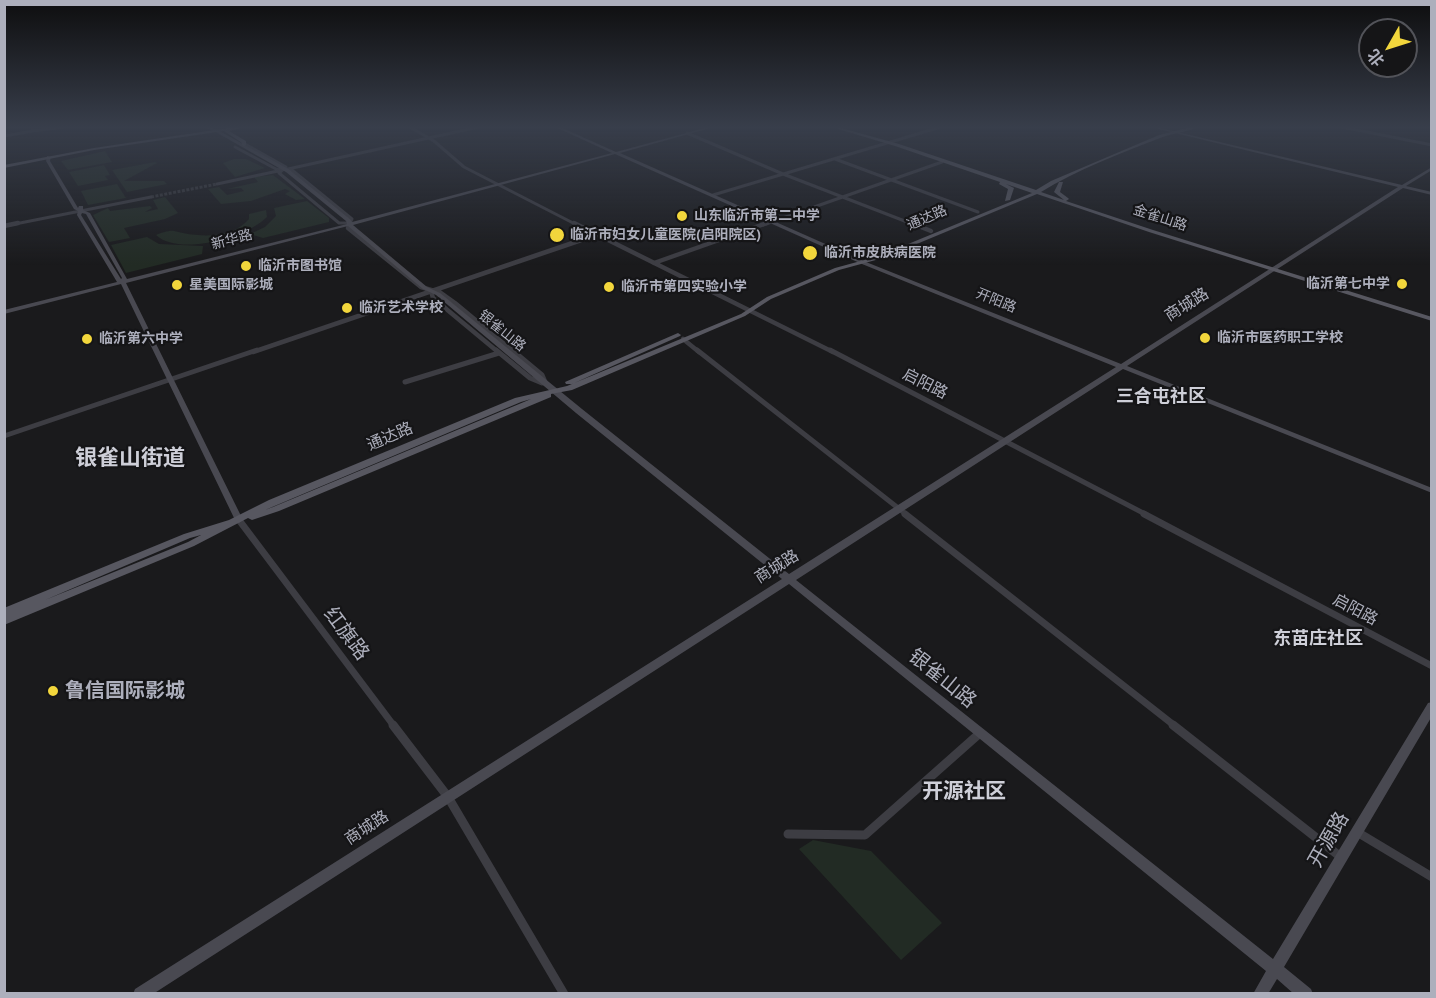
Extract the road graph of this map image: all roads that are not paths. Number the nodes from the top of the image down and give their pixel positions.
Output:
1 (55, 173) edge
2 (271, 173) edge
3 (286, 173) edge
4 (475, 173) edge
5 (539, 173) edge
6 (661, 173) edge
7 (780, 173) edge
8 (788, 173) edge
9 (871, 173) edge
10 (912, 173) edge
11 (977, 173) edge
12 (979, 173) edge
13 (1075, 173) edge
14 (1086, 173) edge
15 (1342, 173) edge
16 (1424, 173) edge
17 (783, 174) junction
18 (995, 178) junction
19 (891, 180) junction
20 (1030, 182) dead end
21 (1041, 182) dead end
22 (1053, 182) junction
23 (1062, 183) junction
24 (217, 184) tunnel mouth
25 (494, 184) junction
26 (1402, 187) junction
27 (1036, 191) junction
28 (1431, 194) edge
29 (713, 195) junction
30 (151, 197) tunnel mouth
31 (842, 197) junction
32 (1010, 201) junction
33 (1065, 202) junction
34 (1074, 202) junction
35 (80, 212) junction
36 (978, 212) junction
37 (772, 222) junction
38 (348, 223) junction
39 (4, 227) edge
40 (931, 231) junction
41 (596, 235) junction
42 (654, 263) junction
43 (864, 263) junction
44 (1275, 270) junction
45 (123, 282) junction
46 (431, 291) junction
47 (750, 309) junction
48 (4, 313) edge
49 (1431, 321) edge
50 (684, 339) junction
51 (493, 341) junction
52 (505, 344) junction
53 (500, 353) junction
54 (1121, 365) junction
55 (172, 379) junction
56 (405, 382) dead end
57 (544, 382) junction
58 (556, 391) junction
59 (4, 436) edge
60 (1005, 440) junction
61 (1431, 490) edge
62 (897, 509) junction
63 (239, 520) junction
64 (788, 579) junction
65 (4, 613) edge
66 (4, 621) edge
67 (1431, 666) edge
68 (1431, 706) edge
69 (980, 733) junction
70 (448, 796) junction
71 (1357, 832) junction
72 (789, 834) dead end
73 (1342, 858) junction
74 (1431, 877) edge
75 (1275, 969) junction
76 (140, 993) edge
77 (564, 993) edge
78 (1260, 993) edge
79 (1306, 993) edge

1 - 35 street, 红旗路
2 - 24 street
3 - 38 street, 银雀山路
4 - 25 street, 启阳路
5 - 25 street, 新华路
6 - 29 street, 开阳路
7 - 17 street
8 - 17 street
9 - 19 street
10 - 19 street
11 - 18 main road, 金雀山路
12 - 18 main road, 金雀山路
13 - 22 main road, 通达路
14 - 23 main road, 通达路
15 - 26 street
16 - 26 street, 商城路
17 - 29 street
17 - 31 street
18 - 20 main road
18 - 27 main road, 金雀山路
18 - 32 main road
19 - 31 street
19 - 36 street
21 - 22 main road
22 - 27 main road, 通达路
23 - 27 main road, 通达路
23 - 34 main road
25 - 38 street, 新华路
25 - 41 street, 启阳路
26 - 28 street
26 - 44 street, 商城路
27 - 32 main road, 通达路
27 - 33 main road, 金雀山路
27 - 34 main road, 金雀山路
29 - 37 street, 开阳路
30 - 35 street
31 - 37 street
31 - 40 street
32 - 33 main road
32 - 36 main road, 通达路
32 - 43 main road, 通达路
33 - 44 main road, 金雀山路
34 - 44 main road, 金雀山路
35 - 39 street
35 - 45 street, 红旗路
36 - 40 main road, 通达路
37 - 42 street
37 - 43 street, 开阳路
38 - 45 street, 新华路
38 - 46 street, 银雀山路
38 - 46 street, 银雀山路
40 - 43 main road, 通达路
41 - 42 street, 启阳路
41 - 46 street
42 - 47 street, 启阳路
43 - 47 main road, 通达路
43 - 54 street, 开阳路
44 - 49 main road, 金雀山路
44 - 54 street, 商城路
45 - 48 street, 新华路
45 - 55 street, 红旗路
46 - 51 street, 银雀山路
46 - 52 street
46 - 53 street
46 - 55 street
47 - 50 main road, 通达路
47 - 58 main road, 通达路
47 - 60 street, 启阳路
50 - 58 main road, 通达路
50 - 62 street
51 - 52 street
51 - 53 street
51 - 57 street, 银雀山路
52 - 57 street
53 - 56 street
53 - 57 street
54 - 60 street, 商城路
54 - 61 street, 开阳路
55 - 59 street
55 - 63 street, 红旗路
57 - 58 street, 银雀山路
58 - 63 main road, 通达路
58 - 64 street, 银雀山路
60 - 62 street, 商城路
60 - 67 street, 启阳路
62 - 64 street, 商城路
62 - 73 street
63 - 65 main road, 通达路
63 - 66 main road, 通达路
63 - 70 street, 红旗路
64 - 69 street, 银雀山路
64 - 70 street, 商城路
68 - 71 street, 开源路
69 - 72 street
69 - 75 street, 银雀山路
70 - 76 street, 商城路
70 - 77 street, 红旗路
71 - 73 street, 开源路
71 - 74 street
73 - 75 street, 开源路
75 - 78 street, 开源路
75 - 79 street, 银雀山路

